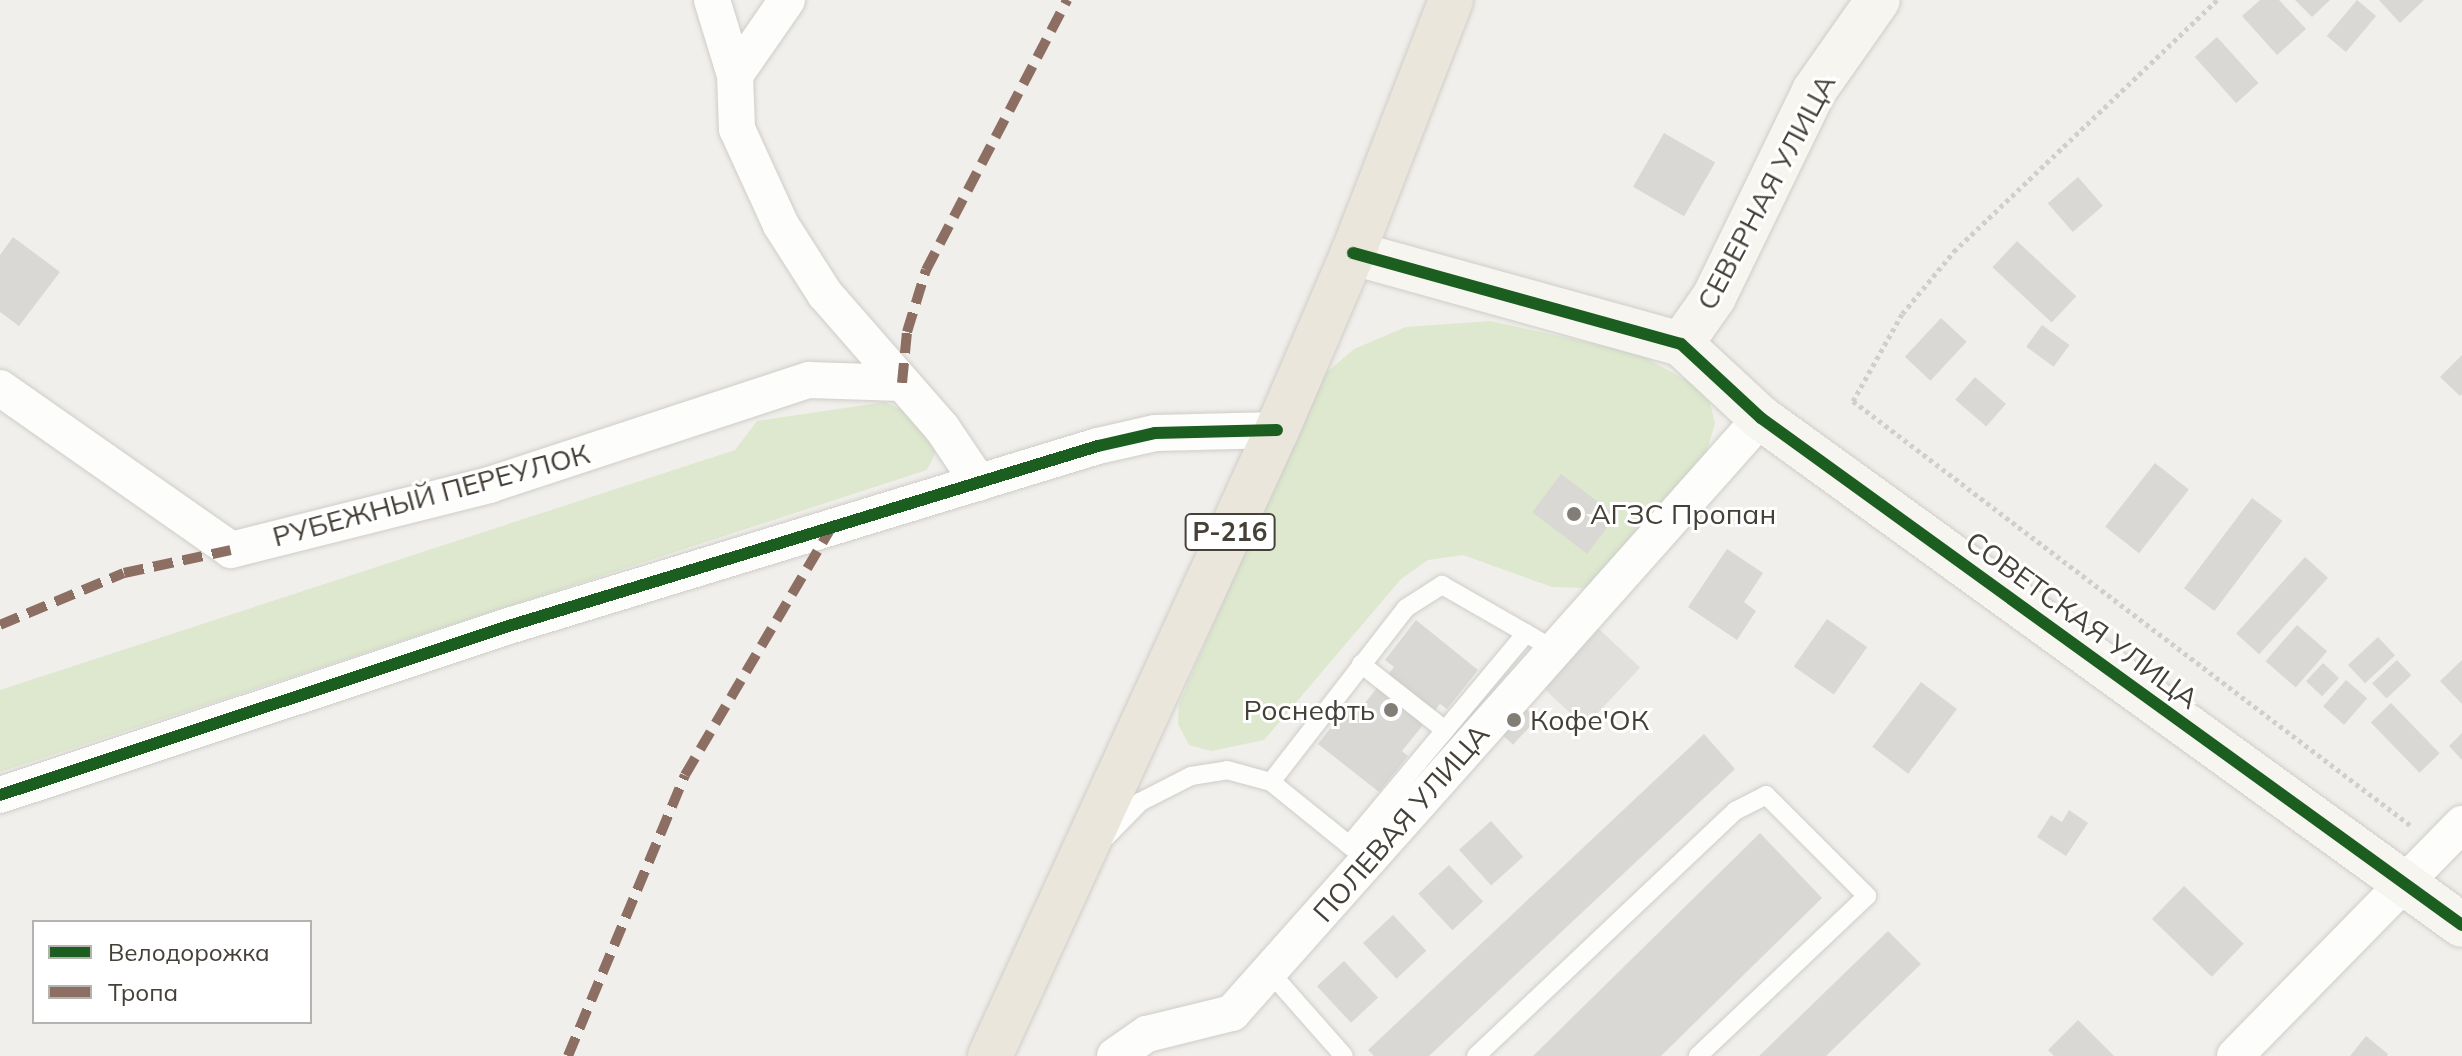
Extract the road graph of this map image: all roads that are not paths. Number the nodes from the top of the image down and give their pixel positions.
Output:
1 (712, 0) edge
2 (787, 0) edge
3 (1451, 0) edge
4 (1878, 0) edge
5 (735, 75) junction
6 (1353, 253) junction
7 (1681, 344) junction
8 (902, 383) junction
9 (0, 388) edge
10 (1761, 418) junction
11 (1277, 430) junction
12 (979, 483) junction
13 (1541, 641) junction
14 (1361, 664) junction
15 (1445, 730) junction
16 (1271, 782) junction
17 (0, 795) edge
18 (2450, 836) edge
19 (1359, 853) junction
20 (1079, 864) junction
21 (2403, 881) junction
22 (2462, 925) edge
23 (1269, 971) junction
24 (990, 1056) edge
25 (1115, 1056) edge
26 (1344, 1056) edge
27 (1476, 1056) edge
28 (1698, 1056) edge
29 (2235, 1056) edge

1 - 5 street
2 - 5 street
3 - 6 highway, Р-216
4 - 7 street, СЕВЕРНАЯ УЛИЦА
5 - 8 street
6 - 7 street
6 - 11 highway, Р-216
7 - 10 street, СОВЕТСКАЯ УЛИЦА
8 - 9 street, РУБЕЖНЫЙ ПЕРЕУЛОК
8 - 12 street
10 - 13 street, ПОЛЕВАЯ УЛИЦА
10 - 21 street, СОВЕТСКАЯ УЛИЦА
11 - 12 street
11 - 20 highway, Р-216
12 - 17 street
13 - 14 lane
13 - 15 lane
13 - 19 street, ПОЛЕВАЯ УЛИЦА
14 - 15 lane
14 - 16 lane
15 - 19 lane
16 - 19 lane
16 - 20 lane
18 - 21 street
19 - 23 street, ПОЛЕВАЯ УЛИЦА
20 - 24 highway, Р-216
21 - 22 street, СОВЕТСКАЯ УЛИЦА
21 - 29 street
23 - 25 street, ПОЛЕВАЯ УЛИЦА
23 - 26 lane
27 - 28 lane

